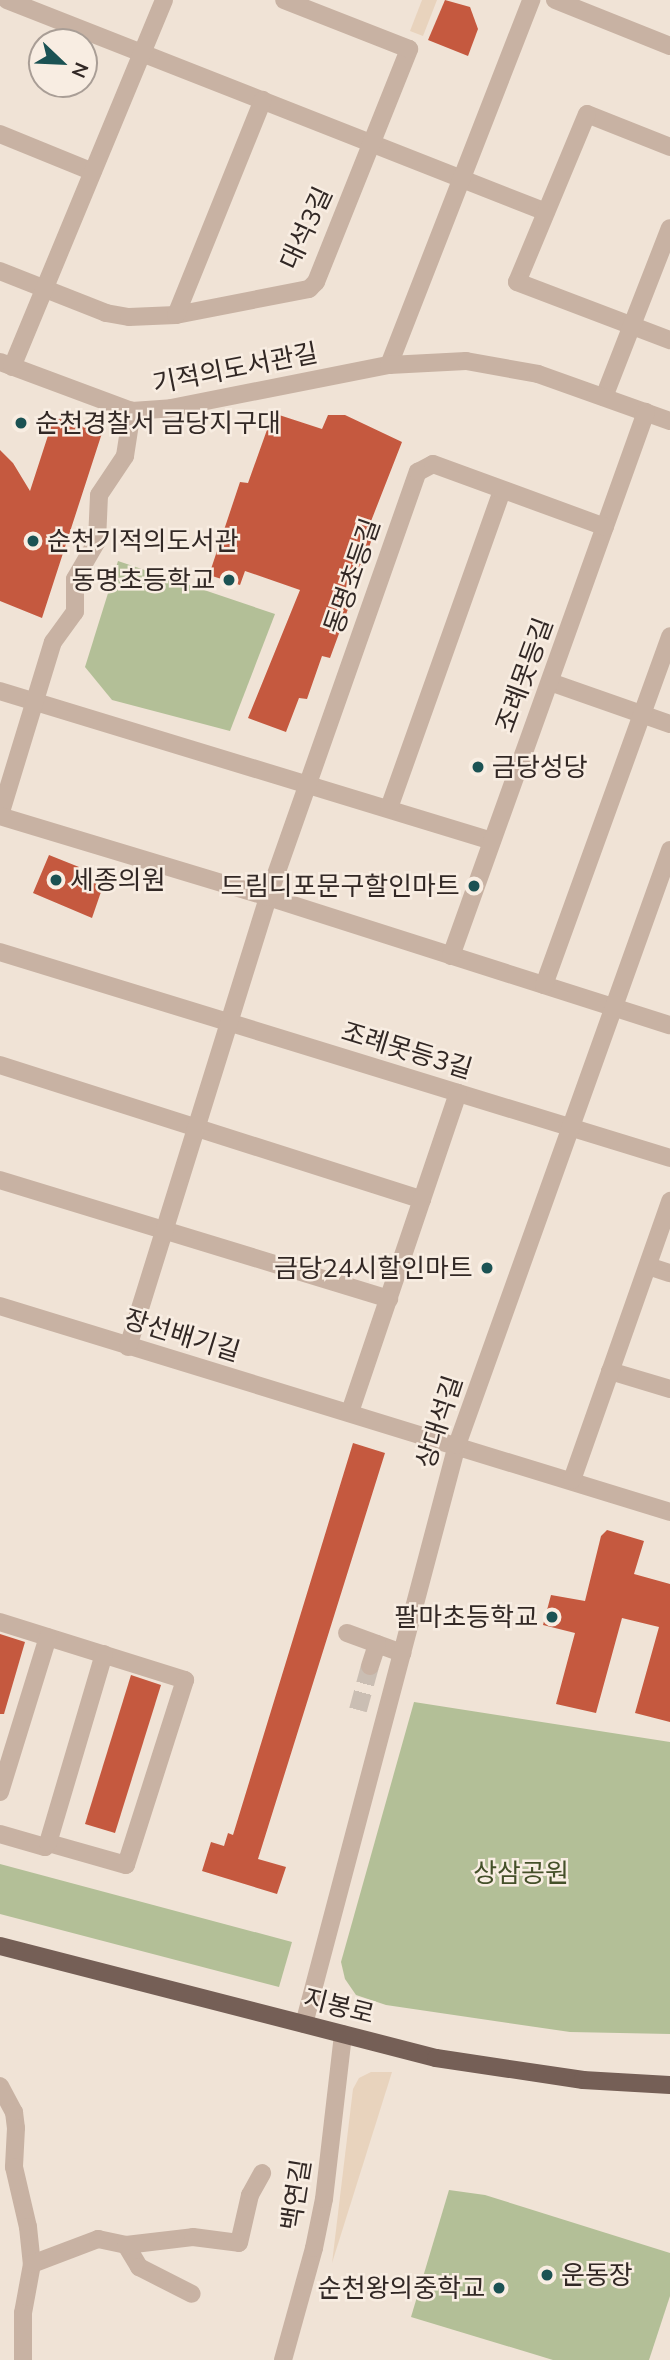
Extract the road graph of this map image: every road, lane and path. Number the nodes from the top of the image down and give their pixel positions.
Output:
1 (7, 0) edge
2 (164, 0) edge
3 (284, 0) edge
4 (531, 0) edge
5 (555, 0) edge
6 (670, 46) edge
7 (142, 53) junction
8 (262, 100) junction
9 (0, 134) edge
10 (372, 143) junction
11 (670, 147) edge
12 (93, 172) junction
13 (462, 178) junction
14 (546, 212) junction
15 (670, 228) edge
16 (0, 271) edge
17 (44, 289) junction
18 (176, 315) junction
19 (631, 327) junction
20 (670, 340) edge
21 (6, 364) edge
22 (388, 365) junction
23 (604, 397) junction
24 (132, 411) junction
25 (646, 412) junction
26 (670, 421) edge
27 (502, 490) junction
28 (605, 527) junction
29 (670, 636) edge
30 (550, 682) junction
31 (0, 691) edge
32 (35, 702) junction
33 (642, 714) junction
34 (670, 724) edge
35 (307, 783) junction
36 (389, 808) junction
37 (0, 816) edge
38 (492, 841) junction
39 (670, 850) edge
40 (268, 897) junction
41 (0, 952) edge
42 (451, 956) junction
43 (544, 985) junction
44 (611, 1007) junction
45 (229, 1023) junction
46 (670, 1025) edge
47 (0, 1065) edge
48 (458, 1093) junction
49 (569, 1127) junction
50 (196, 1128) junction
51 (670, 1158) edge
52 (0, 1180) edge
53 (422, 1200) junction
54 (670, 1201) edge
55 (164, 1230) junction
56 (648, 1266) junction
57 (670, 1273) edge
58 (388, 1299) junction
59 (0, 1306) edge
60 (128, 1347) junction
61 (610, 1370) junction
62 (670, 1389) edge
63 (350, 1412) junction
64 (457, 1445) junction
65 (572, 1480) junction
66 (670, 1512) edge
67 (0, 1622) edge
68 (347, 1633) dead end
69 (48, 1637) junction
70 (377, 1644) junction
71 (402, 1653) junction
72 (104, 1654) junction
73 (370, 1666) tunnel mouth
74 (0, 1792) edge
75 (0, 1834) edge
76 (47, 1843) junction
77 (0, 1946) edge
78 (304, 2024) junction
79 (343, 2034) junction
80 (670, 2085) edge
81 (0, 2086) edge
82 (262, 2173) dead end
83 (126, 2245) junction
84 (32, 2264) junction
85 (192, 2294) dead end
86 (23, 2360) edge
87 (283, 2360) edge

1 - 7 street
2 - 7 street
3 - 10 street, 대석3길
4 - 13 street
5 - 6 street
7 - 8 street
7 - 12 street
8 - 10 street
8 - 18 street
9 - 12 street
10 - 13 street
10 - 18 street, 대석3길
11 - 14 street
12 - 17 street
13 - 14 street
13 - 22 street
14 - 19 street
15 - 19 street
16 - 17 street, 대석3길
17 - 18 street, 대석3길
17 - 21 street
19 - 20 street
19 - 23 street
21 - 24 street
22 - 23 street, 기적의도서관길
22 - 24 street, 기적의도서관길
23 - 25 street, 기적의도서관길
24 - 32 street, 기적의도서관길
25 - 26 street, 기적의도서관길
25 - 28 street, 조례못등길
27 - 28 street, 동명초등길
27 - 35 street, 동명초등길
27 - 36 street
28 - 30 street, 조례못등길
29 - 33 street
30 - 33 street
30 - 38 street, 조례못등길
31 - 32 street
32 - 35 street
32 - 37 street, 기적의도서관길
33 - 34 street
33 - 43 street
35 - 36 street
35 - 40 street, 동명초등길
36 - 38 street
37 - 40 street
38 - 42 street, 조례못등길
39 - 44 street, 상대석길
40 - 42 street
40 - 45 street
41 - 45 street, 조례못등3길
42 - 43 street
43 - 44 street
44 - 46 street
44 - 49 street, 상대석길
45 - 48 street, 조례못등3길
45 - 50 street
47 - 50 street
48 - 49 street, 조례못등3길
48 - 53 street
49 - 51 street, 조례못등3길
49 - 64 street, 상대석길
50 - 53 street
50 - 55 street
52 - 55 street
53 - 58 street
54 - 56 street
55 - 58 street
55 - 60 street
56 - 57 street
56 - 61 street
58 - 63 street
59 - 60 street, 장선배기길
60 - 63 street, 장선배기길
61 - 62 street
61 - 65 street
63 - 64 street, 장선배기길
64 - 65 street, 장선배기길
64 - 71 street, 상대석길
65 - 66 street, 장선배기길
67 - 69 street
68 - 70 street
69 - 72 street
69 - 74 street
70 - 71 street
70 - 73 street
71 - 78 street, 상대석길
72 - 76 street
72 - 76 street
75 - 76 street
77 - 78 main road, 지봉로
78 - 79 main road, 지봉로
79 - 80 main road, 지봉로
79 - 87 street, 백연길
81 - 84 street
82 - 83 street
83 - 84 street
83 - 85 street
84 - 86 street

